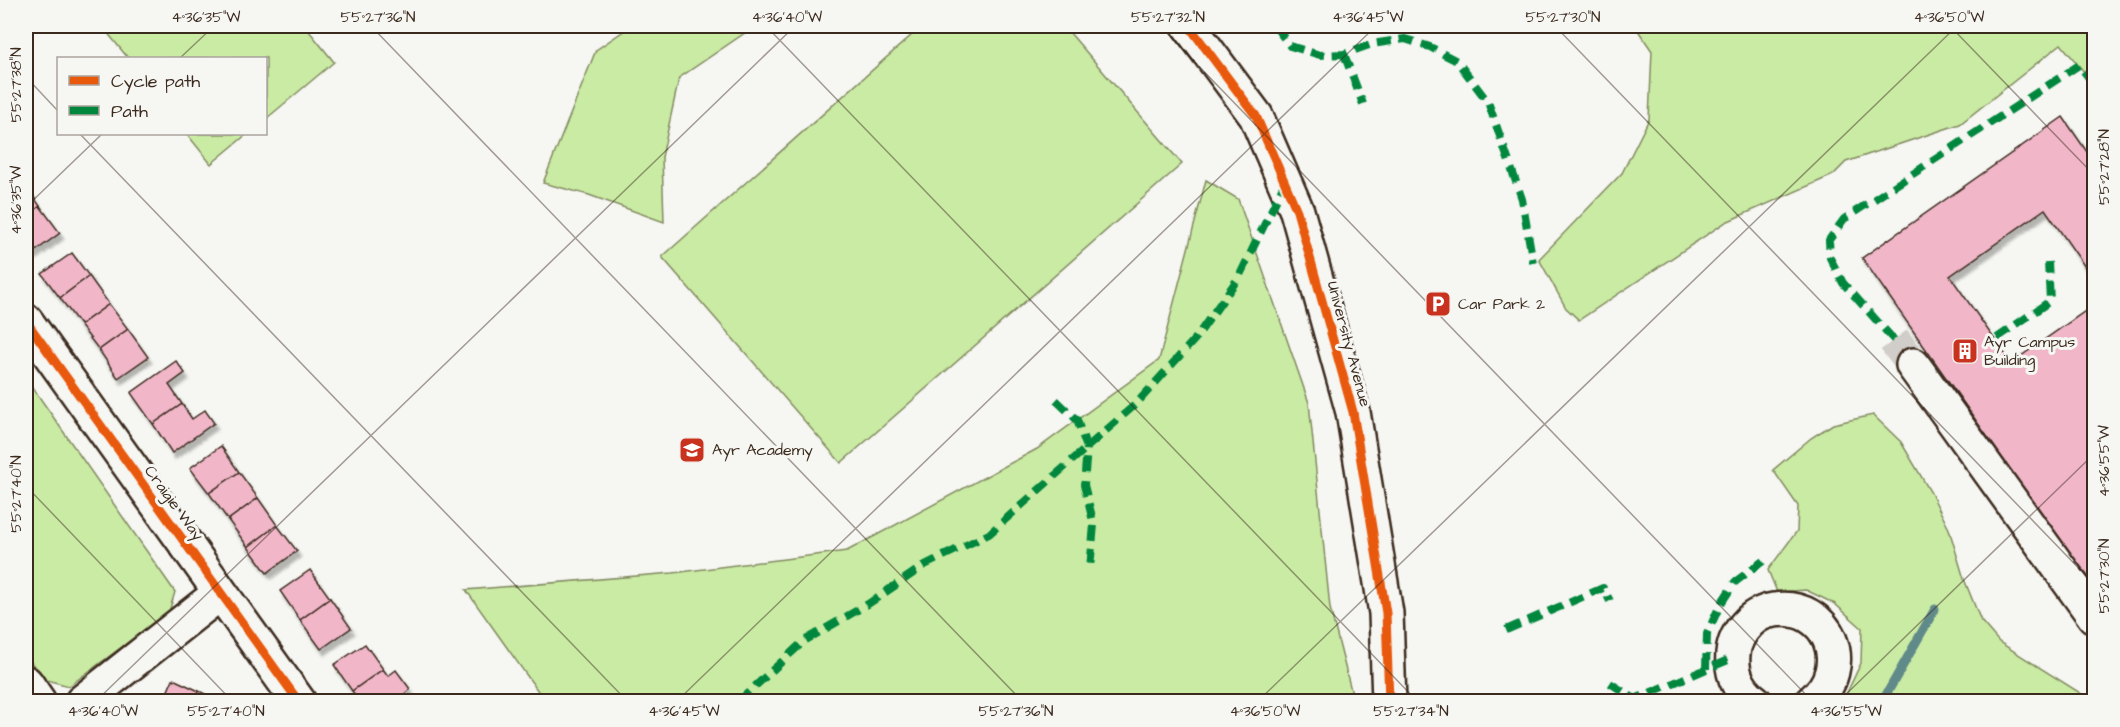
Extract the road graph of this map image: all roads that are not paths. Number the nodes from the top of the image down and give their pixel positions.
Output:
1 (1189, 26) edge
2 (26, 321) edge
3 (1913, 366) tunnel mouth
4 (220, 593) junction
5 (2094, 616) edge
6 (26, 683) edge
7 (1746, 699) edge
8 (39, 702) edge
9 (82, 702) edge
10 (299, 702) edge
11 (1389, 702) edge
12 (1812, 702) edge

1 - 11 street, University Avenue
2 - 4 street, Craigie Way
3 - 5 street
4 - 9 street
4 - 10 street, Craigie Way
6 - 8 street
7 - 12 street

